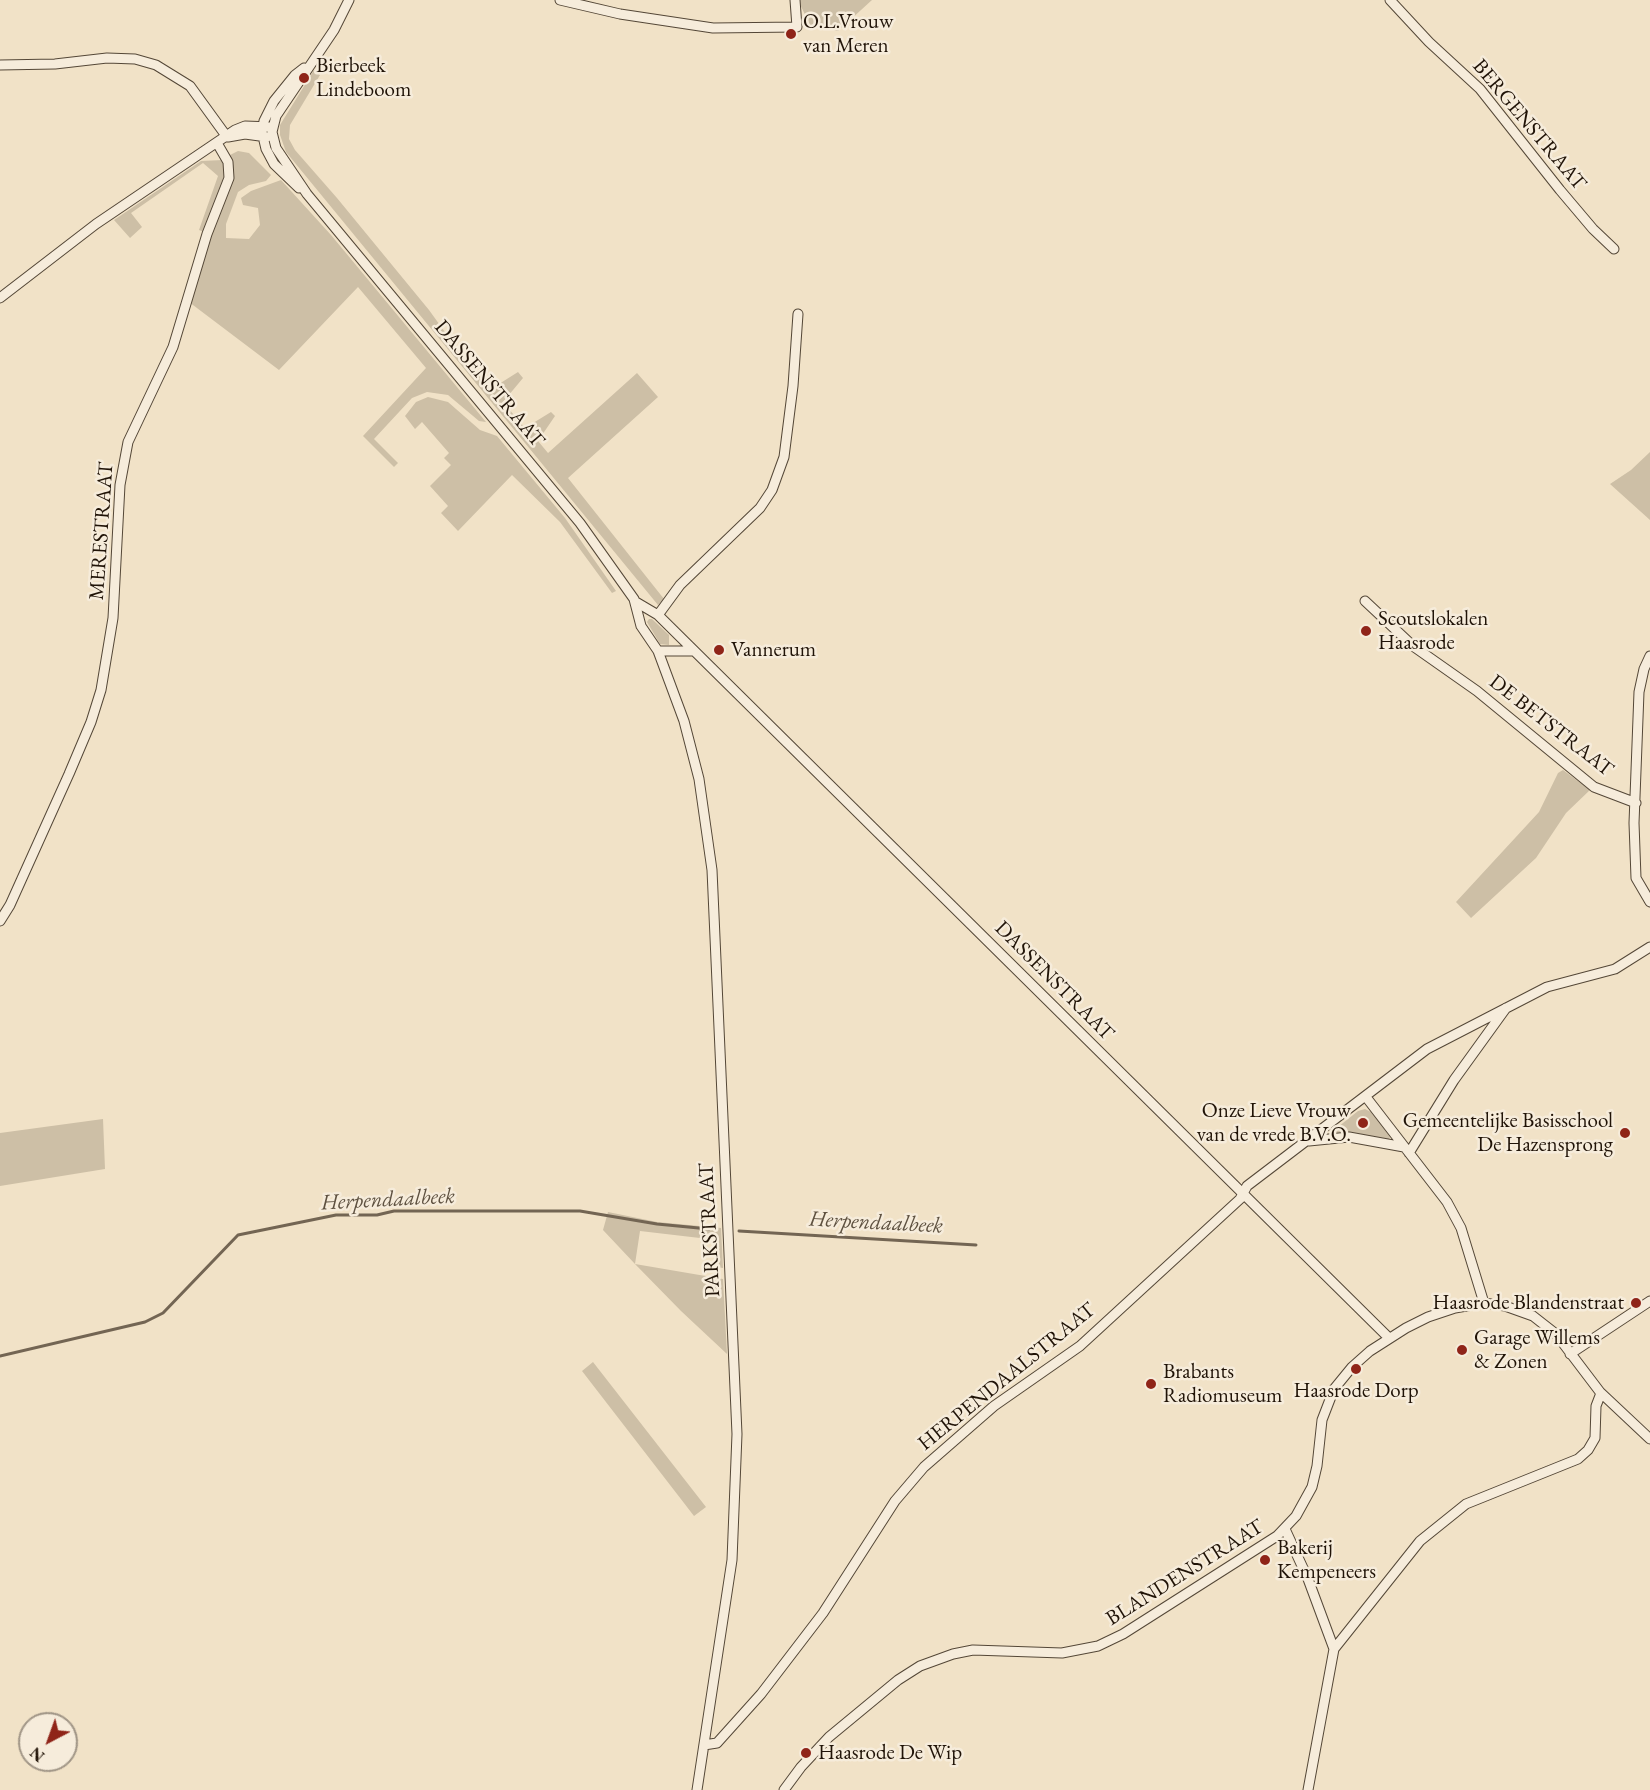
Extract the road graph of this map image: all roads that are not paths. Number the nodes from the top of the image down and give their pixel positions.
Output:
1 (349, 0) edge
2 (560, 0) edge
3 (795, 0) edge
4 (1390, 0) edge
5 (0, 66) edge
6 (267, 126) junction
7 (227, 137) junction
8 (262, 137) junction
9 (273, 138) junction
10 (217, 143) junction
11 (308, 194) junction
12 (1614, 249) dead end
13 (0, 298) edge
14 (798, 314) dead end
15 (1365, 601) dead end
16 (636, 602) junction
17 (655, 614) junction
18 (639, 619) junction
19 (678, 637) junction
20 (658, 651) junction
21 (692, 651) junction
22 (671, 652) junction
23 (1650, 656) edge
24 (665, 671) junction
25 (1636, 803) junction
26 (1650, 902) edge
27 (0, 921) edge
28 (1650, 947) edge
29 (1506, 1008) junction
30 (1366, 1097) junction
31 (1307, 1141) junction
32 (1407, 1150) junction
33 (1244, 1192) junction
34 (1650, 1301) edge
35 (1484, 1303) junction
36 (1389, 1338) junction
37 (1570, 1354) junction
38 (1601, 1393) junction
39 (1650, 1439) edge
40 (1285, 1529) junction
41 (1334, 1649) junction
42 (704, 1745) junction
43 (697, 1790) edge
44 (784, 1790) edge
45 (1308, 1790) edge

1 - 6 street
2 - 3 street
4 - 12 street, BERGENSTRAAT
5 - 7 street
6 - 7 street
6 - 8 street, DASSENSTRAAT
6 - 9 street
7 - 8 street
7 - 10 street
8 - 9 street
8 - 11 street, DASSENSTRAAT
9 - 11 street, DASSENSTRAAT
10 - 13 street
10 - 27 street, MERESTRAAT
11 - 16 street, DASSENSTRAAT
14 - 17 street
15 - 25 street, DE BETSTRAAT
16 - 17 street, DASSENSTRAAT
16 - 18 street, DASSENSTRAAT
17 - 18 street
17 - 19 street, DASSENSTRAAT
18 - 20 street, PARKSTRAAT
19 - 21 street, DASSENSTRAAT
19 - 22 street
20 - 22 street
20 - 24 street, PARKSTRAAT
21 - 22 street
21 - 33 street, DASSENSTRAAT
22 - 24 street
23 - 25 street
24 - 42 street, PARKSTRAAT
25 - 26 street
28 - 29 street, HERPENDAALSTRAAT
29 - 30 street, HERPENDAALSTRAAT
29 - 32 street
30 - 31 street, HERPENDAALSTRAAT
30 - 32 street
31 - 32 street
31 - 33 street, HERPENDAALSTRAAT
32 - 35 street
33 - 36 street, DASSENSTRAAT
33 - 42 street, HERPENDAALSTRAAT
34 - 37 street
35 - 36 street, BLANDENSTRAAT
35 - 37 street, BLANDENSTRAAT
36 - 40 street, BLANDENSTRAAT
37 - 38 street, BLANDENSTRAAT
38 - 39 street, BLANDENSTRAAT
38 - 41 street
40 - 41 street
40 - 44 street, BLANDENSTRAAT
41 - 45 street
42 - 43 street, PARKSTRAAT

